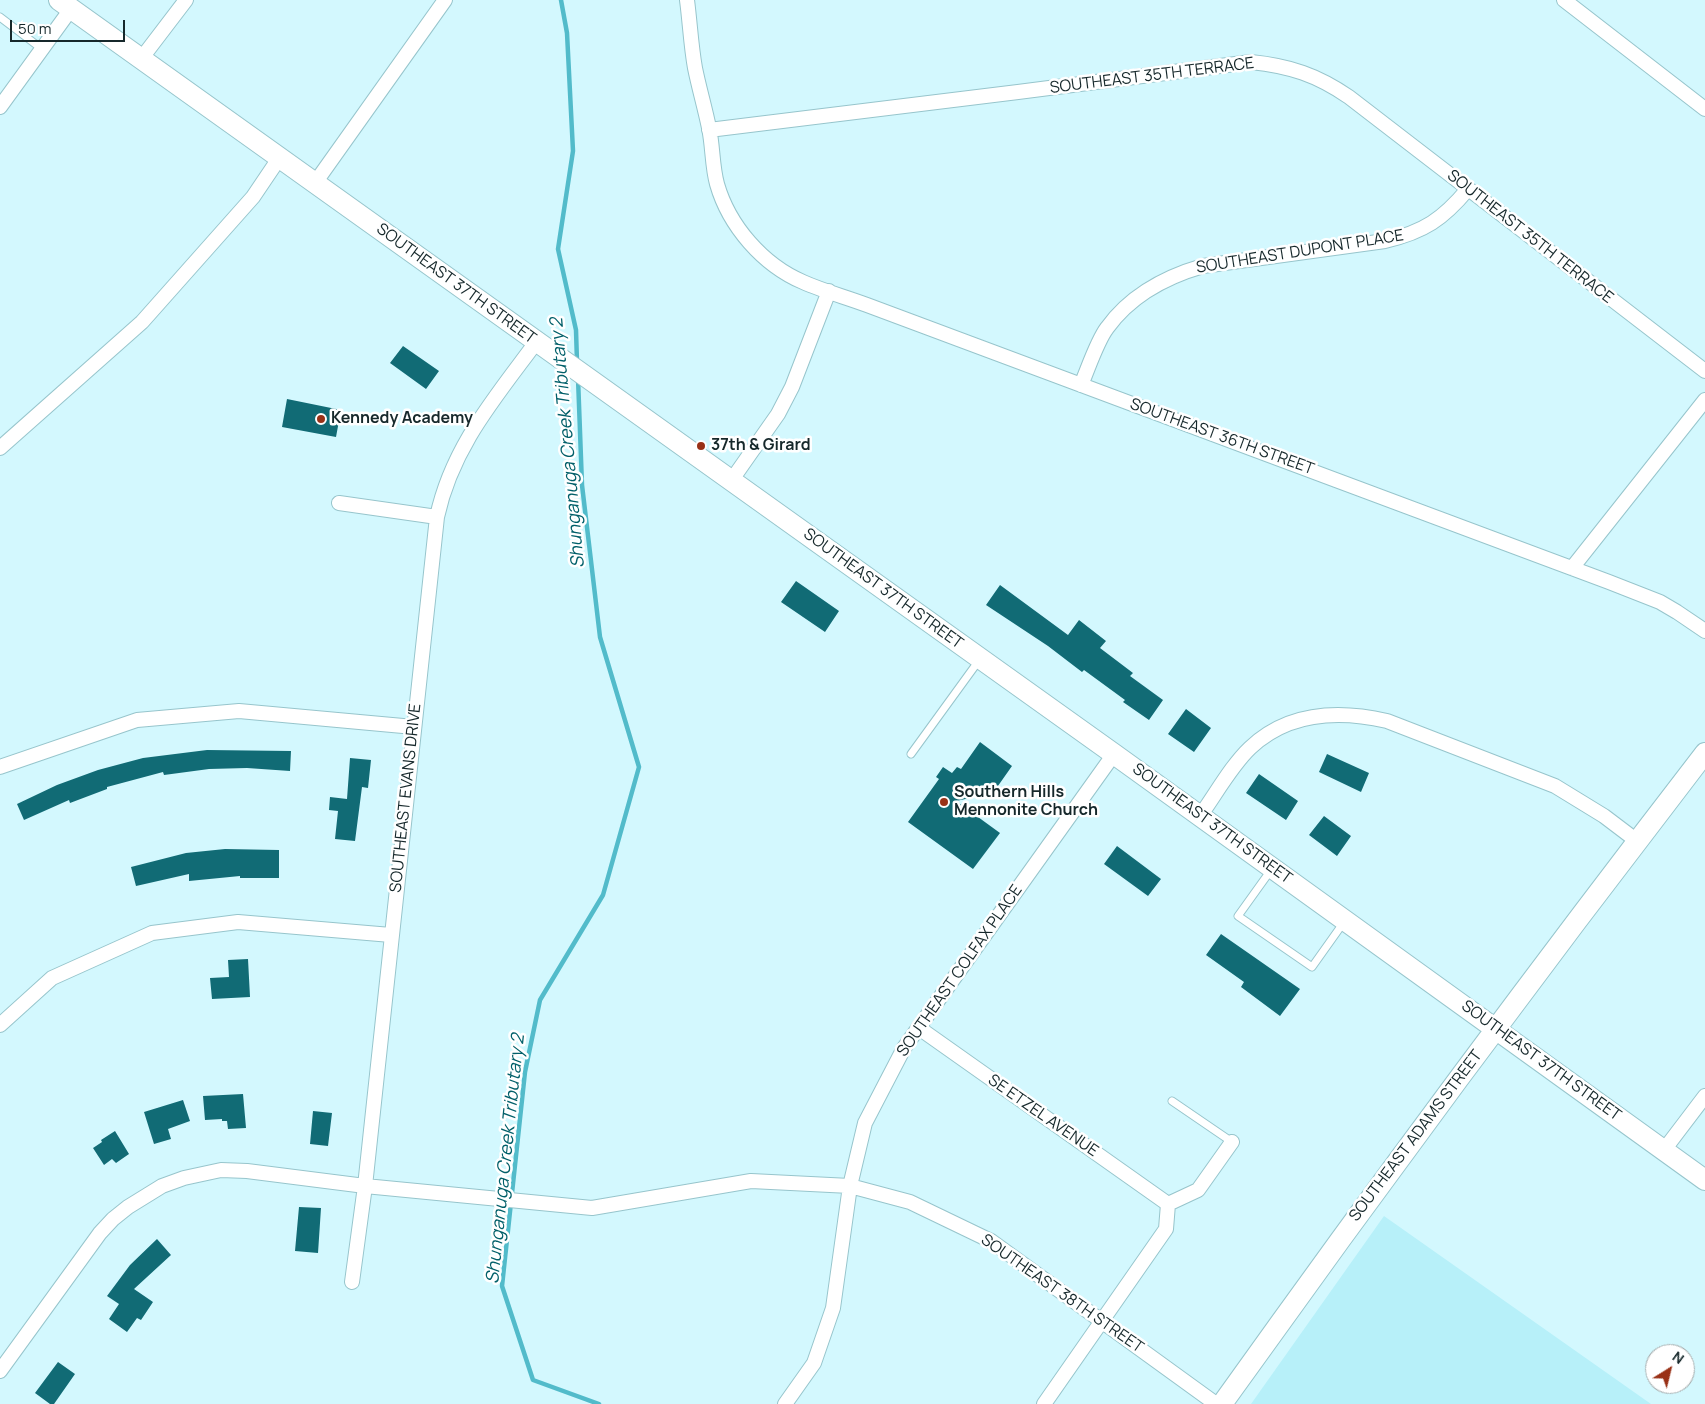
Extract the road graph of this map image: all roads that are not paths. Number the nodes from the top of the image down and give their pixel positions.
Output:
1 (186, 0) edge
2 (445, 0) edge
3 (687, 0) edge
4 (1564, 0) edge
5 (65, 5) edge
6 (0, 17) edge
7 (42, 49) junction
8 (141, 60) junction
9 (0, 107) edge
10 (1705, 109) edge
11 (709, 130) junction
12 (280, 157) junction
13 (314, 183) junction
14 (1468, 189) junction
15 (829, 291) junction
16 (541, 345) junction
17 (1705, 371) edge
18 (1081, 384) junction
19 (1705, 400) edge
20 (0, 448) edge
21 (731, 481) junction
22 (339, 503) dead end
23 (437, 516) junction
24 (1572, 568) junction
25 (1705, 631) edge
26 (980, 659) junction
27 (414, 727) junction
28 (1705, 753) edge
29 (911, 754) dead end
30 (1114, 754) junction
31 (0, 766) edge
32 (1200, 816) junction
33 (1637, 841) junction
34 (1272, 868) junction
35 (1345, 920) junction
36 (391, 935) junction
37 (0, 1025) edge
38 (919, 1028) junction
39 (1496, 1029) junction
40 (1705, 1096) edge
41 (1172, 1101) dead end
42 (1232, 1142) joint
43 (1664, 1150) junction
44 (1705, 1180) edge
45 (365, 1186) junction
46 (850, 1186) junction
47 (1168, 1204) junction
48 (352, 1282) dead end
49 (1102, 1322) junction
50 (0, 1371) edge
51 (785, 1404) edge
52 (1044, 1404) edge
53 (1216, 1404) edge
54 (1222, 1404) edge

1 - 8 street
2 - 13 street
3 - 11 street, SOUTHEAST 36TH STREET
4 - 10 street
5 - 7 street
5 - 8 main road, SOUTHEAST 37TH STREET
6 - 7 lane
7 - 9 street
8 - 12 main road, SOUTHEAST 37TH STREET
11 - 14 street, SOUTHEAST 35TH TERRACE
11 - 15 street, SOUTHEAST 36TH STREET
12 - 13 main road, SOUTHEAST 37TH STREET
12 - 20 street
13 - 16 main road, SOUTHEAST 37TH STREET
14 - 17 street, SOUTHEAST 35TH TERRACE
14 - 18 street, SOUTHEAST DUPONT PLACE
15 - 18 street, SOUTHEAST 36TH STREET
15 - 21 street
16 - 21 main road, SOUTHEAST 37TH STREET
16 - 23 street, SOUTHEAST EVANS DRIVE
18 - 24 street, SOUTHEAST 36TH STREET
19 - 24 street
21 - 26 main road, SOUTHEAST 37TH STREET
22 - 23 street
23 - 27 street, SOUTHEAST EVANS DRIVE
24 - 25 street, SOUTHEAST 36TH STREET
26 - 29 lane
26 - 30 main road, SOUTHEAST 37TH STREET
27 - 31 street
27 - 36 street, SOUTHEAST EVANS DRIVE
28 - 33 main road, SOUTHEAST ADAMS STREET
30 - 32 main road, SOUTHEAST 37TH STREET
30 - 38 street, SOUTHEAST COLFAX PLACE
32 - 33 street
32 - 34 main road, SOUTHEAST 37TH STREET
33 - 39 main road, SOUTHEAST ADAMS STREET
34 - 35 main road, SOUTHEAST 37TH STREET
34 - 35 lane
35 - 39 main road, SOUTHEAST 37TH STREET
36 - 37 street
36 - 45 street, SOUTHEAST EVANS DRIVE
38 - 46 street, SOUTHEAST COLFAX PLACE
38 - 47 street, SE ETZEL AVENUE
39 - 43 main road, SOUTHEAST 37TH STREET
39 - 54 main road, SOUTHEAST ADAMS STREET
40 - 43 street
41 - 42 lane
42 - 47 street
43 - 44 main road, SOUTHEAST 37TH STREET
45 - 46 street, SOUTHEAST 38TH STREET
45 - 48 street, SOUTHEAST EVANS DRIVE
45 - 50 street, SOUTHEAST 38TH STREET
46 - 49 street, SOUTHEAST 38TH STREET
46 - 51 street, SOUTHEAST COLFAX PLACE
47 - 49 street
49 - 52 street
49 - 53 street, SOUTHEAST 38TH STREET

